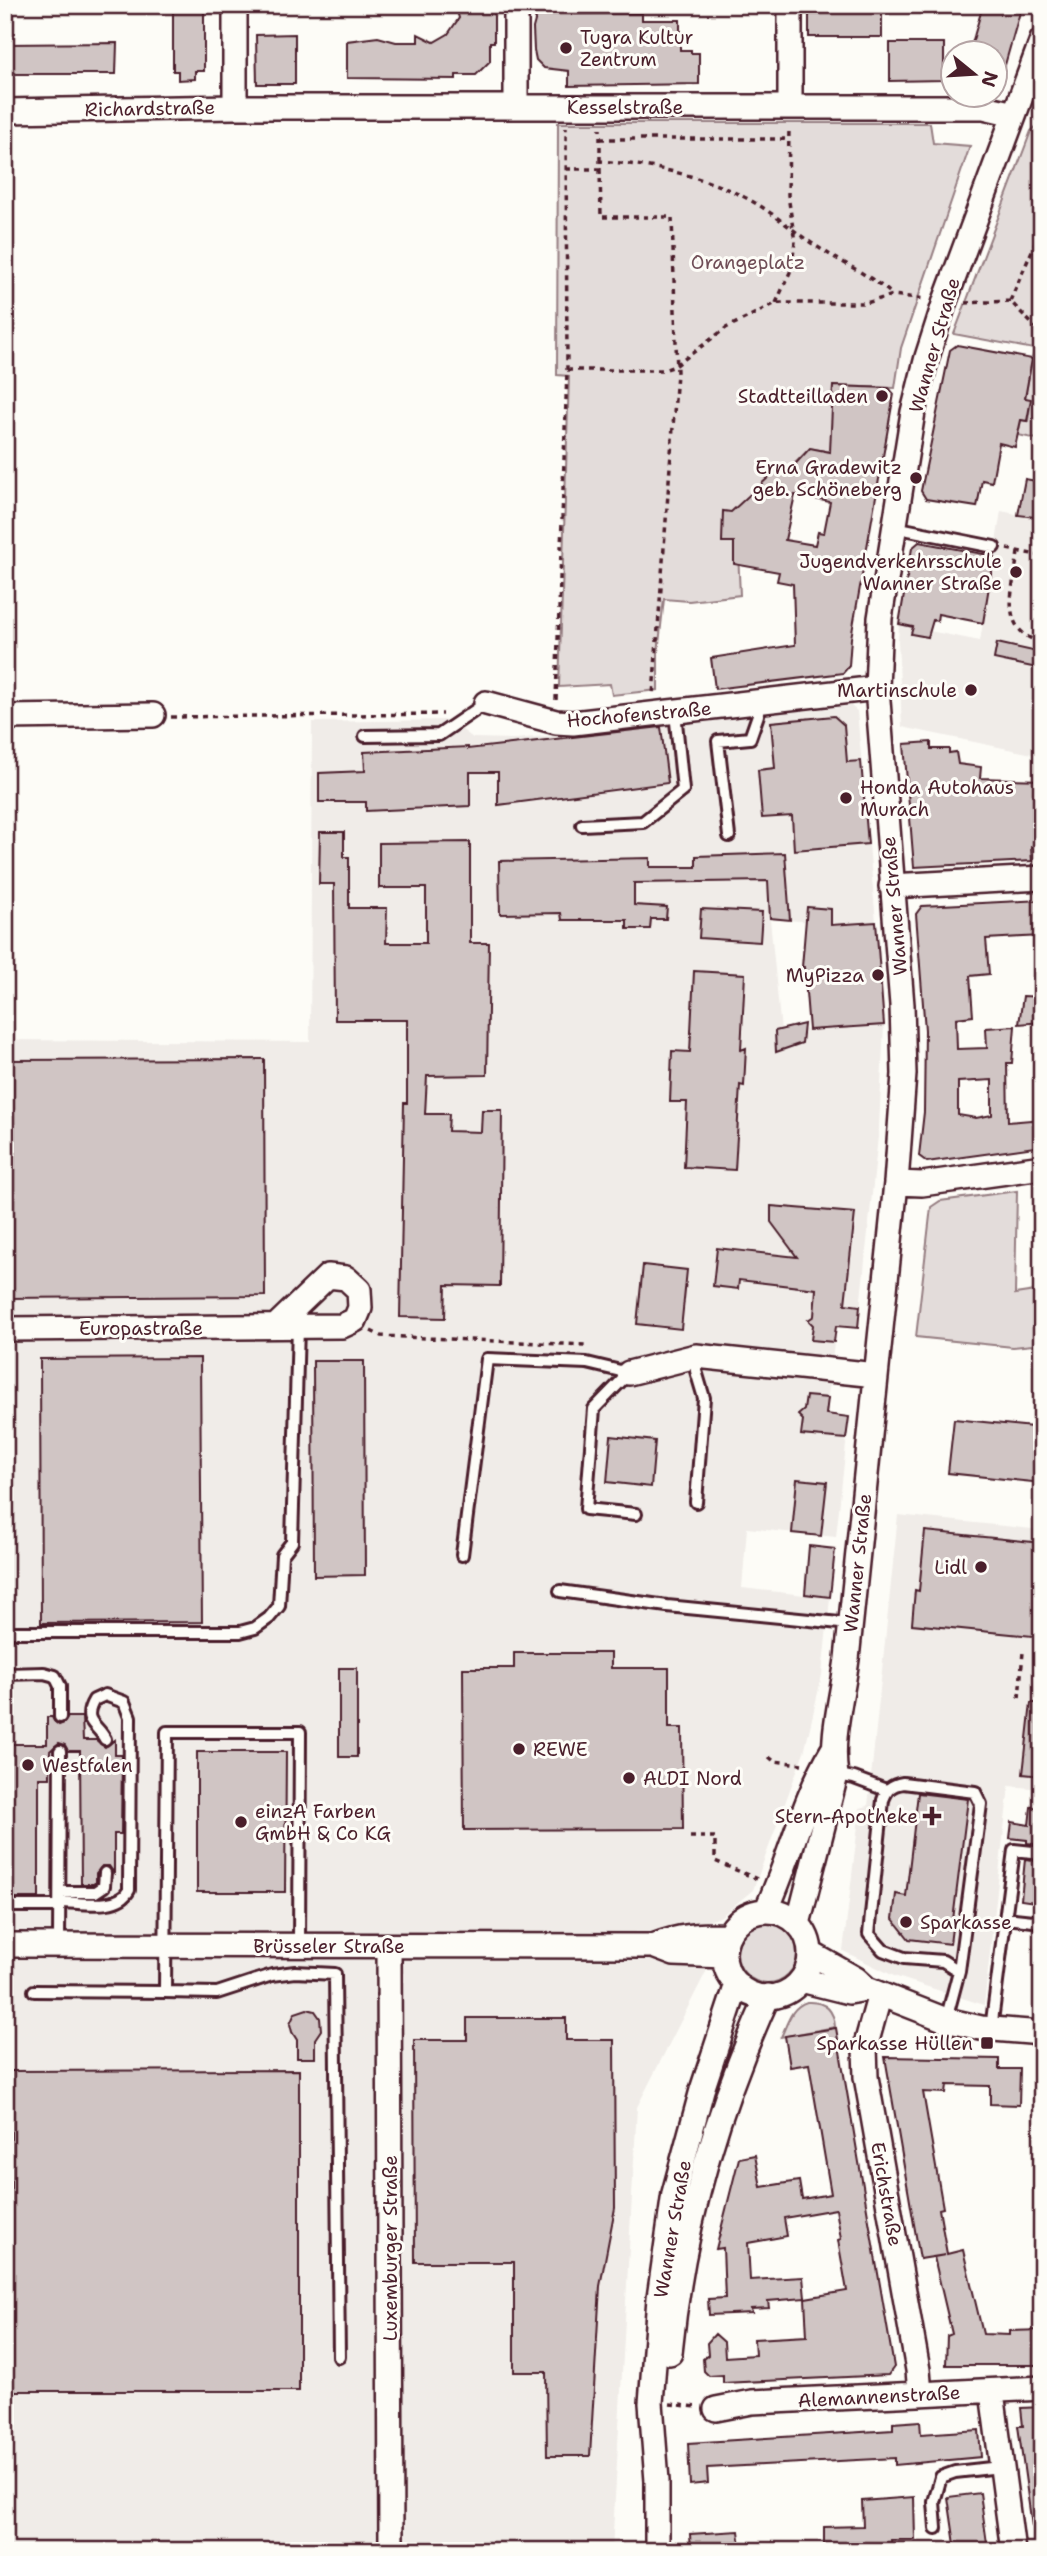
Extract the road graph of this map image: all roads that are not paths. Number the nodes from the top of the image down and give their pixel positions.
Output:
1 (234, 5) edge
2 (516, 5) edge
3 (790, 5) edge
4 (1042, 40) edge
5 (1032, 93) edge
6 (516, 106) junction
7 (235, 107) junction
8 (790, 107) junction
9 (5, 111) edge
10 (1014, 114) junction
11 (894, 527) junction
12 (995, 547) road end
13 (877, 688) junction
14 (757, 702) junction
15 (486, 703) joint
16 (675, 712) junction
17 (153, 715) road end
18 (5, 717) edge
19 (365, 736) dead end
20 (582, 825) dead end
21 (729, 836) dead end
22 (1042, 878) edge
23 (891, 886) junction
24 (1042, 1167) edge
25 (896, 1183) junction
26 (287, 1326) joint
27 (5, 1329) edge
28 (696, 1356) junction
29 (629, 1373) junction
30 (876, 1375) junction
31 (696, 1502) dead end
32 (636, 1514) dead end
33 (462, 1555) dead end
34 (560, 1591) dead end
35 (850, 1624) junction
36 (5, 1632) edge
37 (5, 1674) edge
38 (60, 1717) dead end
39 (105, 1740) dead end
40 (60, 1751) dead end
41 (830, 1765) junction
42 (886, 1790) junction
43 (1042, 1853) edge
44 (105, 1873) dead end
45 (59, 1900) junction
46 (5, 1906) edge
47 (766, 1911) junction
48 (1005, 1918) junction
49 (1042, 1922) edge
50 (798, 1924) junction
51 (59, 1944) junction
52 (5, 1945) edge
53 (166, 1945) junction
54 (299, 1945) junction
55 (388, 1946) junction
56 (726, 1946) junction
57 (810, 1953) junction
58 (959, 1971) junction
59 (801, 1980) junction
60 (737, 1984) junction
61 (34, 1991) dead end
62 (165, 1992) junction
63 (874, 1992) junction
64 (768, 1996) junction
65 (946, 2020) junction
66 (991, 2029) junction
67 (1042, 2033) edge
68 (339, 2357) dead end
69 (1042, 2388) edge
70 (992, 2392) junction
71 (920, 2394) junction
72 (716, 2409) road end
73 (1000, 2467) junction
74 (657, 2481) junction
75 (936, 2528) dead end
76 (391, 2551) edge
77 (657, 2551) edge
78 (1013, 2551) edge

1 - 7 street, Richardstraße
2 - 6 street
3 - 8 street
4 - 5 street, Wanner Straße
5 - 10 street, Wanner Straße
6 - 7 street, Kesselstraße
6 - 8 street, Kesselstraße
7 - 9 street, Richardstraße
8 - 10 street, Kesselstraße
10 - 11 street, Wanner Straße
11 - 12 lane
11 - 13 street, Wanner Straße
13 - 14 street, Hochofenstraße
13 - 23 street, Wanner Straße
14 - 16 street, Hochofenstraße
14 - 21 lane
15 - 16 street, Hochofenstraße
15 - 19 lane
16 - 20 lane
17 - 18 street
22 - 23 street
23 - 25 street, Wanner Straße
24 - 25 street
25 - 30 street, Wanner Straße
26 - 27 street, Europastraße
26 - 36 lane
28 - 29 street
28 - 30 street
28 - 31 lane
29 - 32 lane
29 - 33 lane
30 - 35 street, Wanner Straße
34 - 35 lane
35 - 41 street, Wanner Straße
37 - 38 lane
39 - 45 lane
40 - 45 lane
41 - 42 lane
41 - 47 street, Wanner Straße
41 - 50 street, Wanner Straße
42 - 58 lane
42 - 58 lane
43 - 48 lane
44 - 45 lane
45 - 46 lane
45 - 51 lane
47 - 50 street
47 - 56 street
48 - 49 lane
48 - 66 lane
50 - 57 street
51 - 52 street, Brüsseler Straße
51 - 53 street, Brüsseler Straße
53 - 54 street, Brüsseler Straße
53 - 54 lane
53 - 62 lane
54 - 55 street, Brüsseler Straße
55 - 56 street, Brüsseler Straße
55 - 76 street, Luxemburger Straße
56 - 60 street
57 - 59 street
57 - 63 street
58 - 65 lane
59 - 63 street
59 - 64 street
60 - 64 street
60 - 74 street, Wanner Straße
61 - 62 lane
62 - 68 lane
63 - 65 street
63 - 71 street, Erichstraße
64 - 74 street, Wanner Straße
65 - 66 street
66 - 67 street
69 - 70 street, Alemannenstraße
70 - 71 street, Alemannenstraße
70 - 73 street
71 - 72 street, Alemannenstraße
73 - 75 lane
73 - 78 street
74 - 77 street, Wanner Straße

